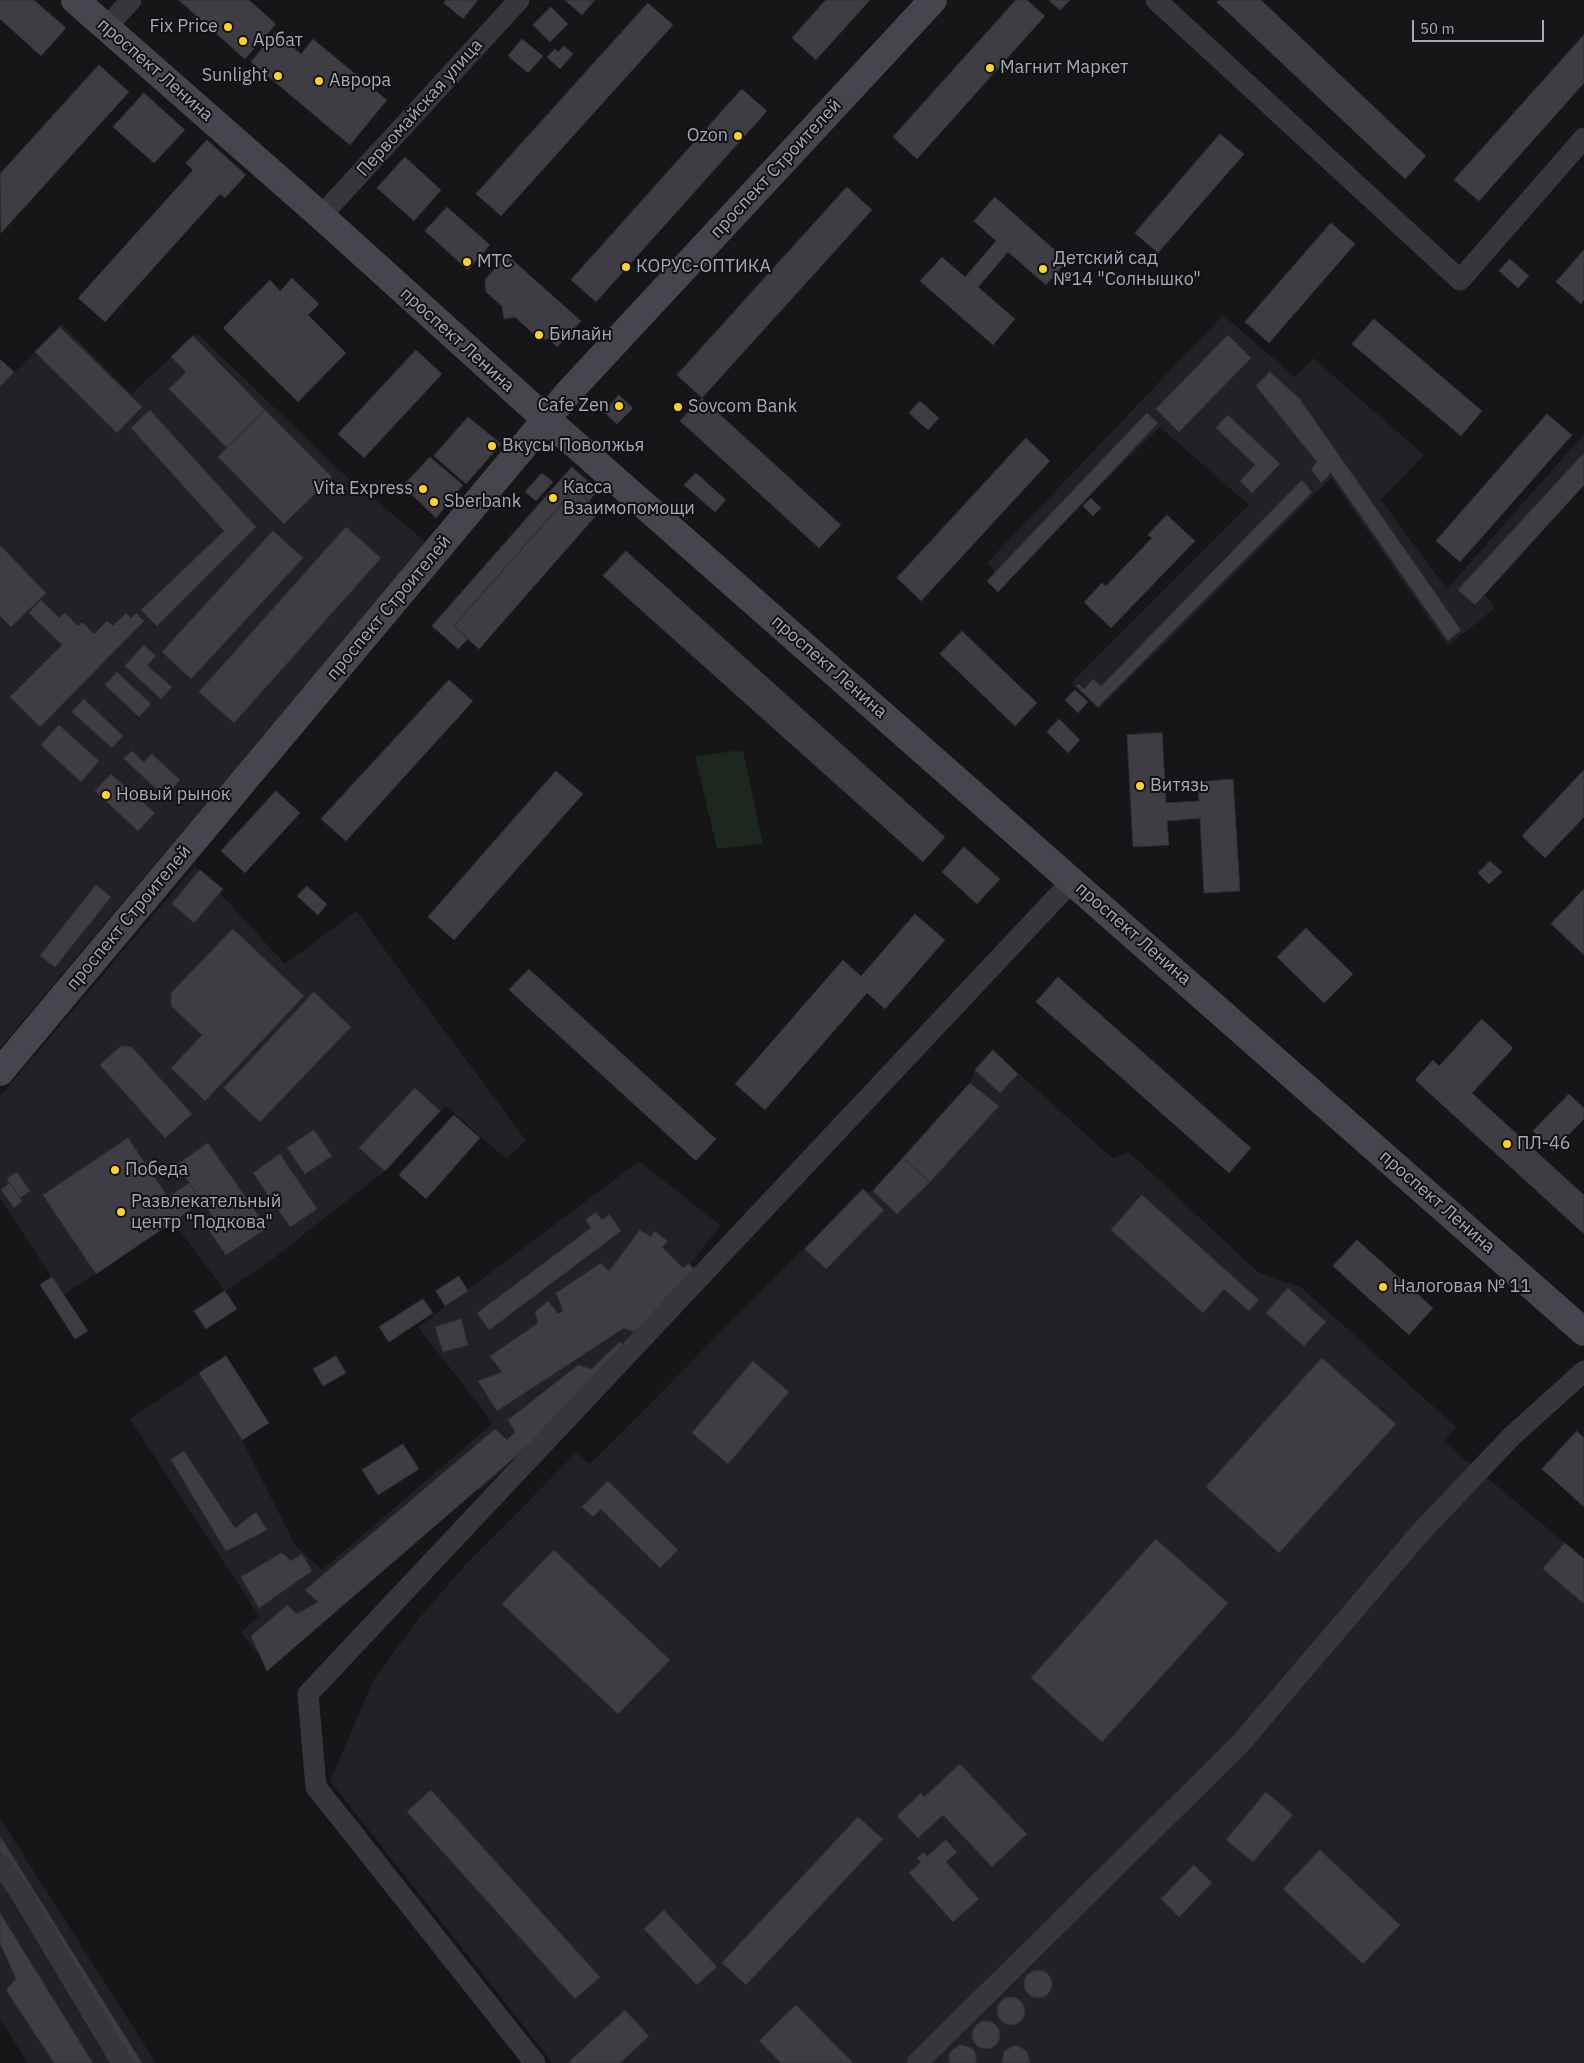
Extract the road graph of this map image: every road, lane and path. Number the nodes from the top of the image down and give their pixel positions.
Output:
1 (75, 0) edge
2 (131, 0) edge
3 (519, 0) edge
4 (933, 0) edge
5 (1156, 0) edge
6 (106, 28) junction
7 (1584, 138) edge
8 (321, 216) junction
9 (547, 419) junction
10 (1072, 881) junction
11 (0, 1072) edge
12 (1584, 1332) edge
13 (1584, 1371) edge
14 (0, 1864) edge
15 (122, 2063) edge
16 (535, 2063) edge
17 (917, 2063) edge

1 - 6 street, проспект Ленина
2 - 6 street
3 - 8 street, Первомайская улица
4 - 9 street, проспект Строителей
5 - 7 street
6 - 8 street, проспект Ленина
8 - 9 street, проспект Ленина
9 - 10 street, проспект Ленина
9 - 11 street, проспект Строителей
10 - 12 street, проспект Ленина
10 - 16 street
13 - 17 street
14 - 15 street

